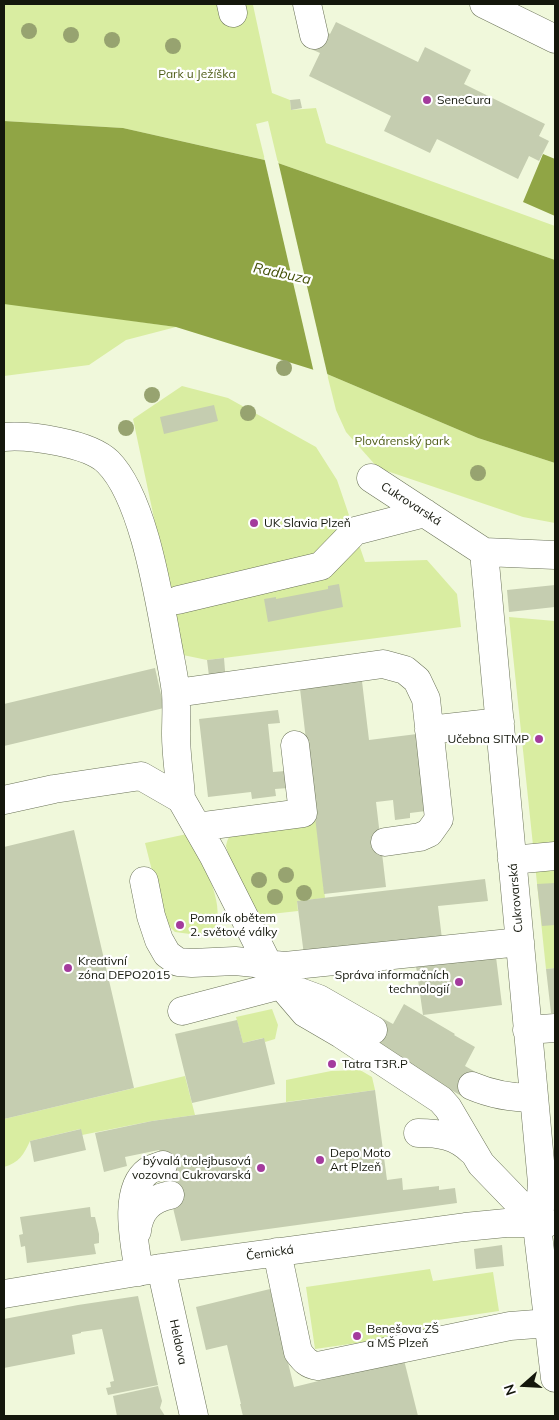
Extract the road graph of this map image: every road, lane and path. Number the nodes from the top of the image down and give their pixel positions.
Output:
1 (306, 4) edge
2 (484, 4) edge
3 (314, 35) dead end
4 (555, 39) edge
5 (4, 437) edge
6 (372, 478) dead end
7 (425, 513) junction
8 (484, 552) junction
9 (555, 555) edge
10 (178, 600) dead end
11 (176, 693) junction
12 (500, 722) junction
13 (429, 730) junction
14 (295, 745) dead end
15 (182, 799) junction
16 (4, 800) edge
17 (197, 827) junction
18 (385, 842) dead end
19 (555, 856) edge
20 (512, 860) junction
21 (144, 882) dead end
22 (520, 942) junction
23 (275, 976) junction
24 (182, 1010) dead end
25 (555, 1028) edge
26 (373, 1030) dead end
27 (527, 1030) junction
28 (472, 1086) dead end
29 (534, 1098) junction
30 (418, 1133) dead end
31 (472, 1151) junction
32 (163, 1165) dead end
33 (170, 1195) dead end
34 (546, 1223) edge
35 (277, 1252) junction
36 (146, 1264) junction
37 (4, 1294) edge
38 (549, 1323) junction
39 (555, 1378) edge
40 (194, 1416) edge

1 - 3 street
2 - 4 street
5 - 11 street
6 - 7 street, Cukrovarská
7 - 8 street, Cukrovarská
7 - 10 street
8 - 9 street
8 - 12 street, Cukrovarská
11 - 13 street
11 - 15 street
12 - 13 street
12 - 20 street, Cukrovarská
13 - 18 street
14 - 17 street
15 - 16 street
15 - 17 street
17 - 23 street
19 - 20 street
20 - 22 street, Cukrovarská
21 - 23 street
22 - 23 street
22 - 27 street, Cukrovarská
23 - 24 street
23 - 26 street
23 - 31 street
25 - 27 street
27 - 29 street, Cukrovarská
28 - 29 street
29 - 34 street, Cukrovarská
30 - 31 street
31 - 34 street
32 - 36 street
33 - 36 street
34 - 35 street, Černická
34 - 38 street, Cukrovarská
35 - 36 street, Černická
35 - 38 street
36 - 37 street, Černická
36 - 40 street, Heldova
38 - 39 street, Cukrovarská

